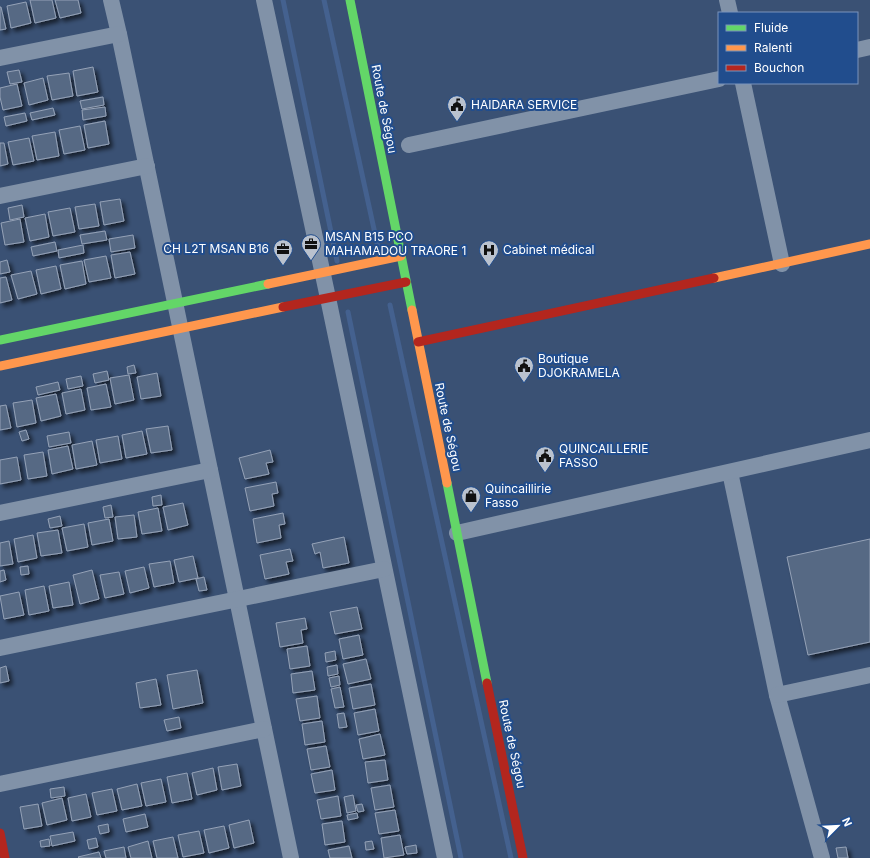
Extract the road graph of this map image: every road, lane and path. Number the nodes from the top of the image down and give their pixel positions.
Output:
1 (111, 0) edge
2 (264, 0) edge
3 (350, 0) edge
4 (728, 0) edge
5 (730, 12) edge
6 (119, 34) junction
7 (870, 47) edge
8 (858, 50) edge
9 (0, 58) edge
10 (718, 79) edge
11 (743, 84) edge
12 (409, 145) dead end
13 (147, 166) junction
14 (0, 196) edge
15 (870, 244) edge
16 (401, 256) junction
17 (782, 264) junction
18 (323, 273) junction
19 (406, 282) junction
20 (328, 298) junction
21 (175, 304) junction
22 (180, 329) junction
23 (0, 340) edge
24 (418, 342) junction
25 (0, 366) edge
26 (870, 440) edge
27 (210, 470) junction
28 (730, 472) junction
29 (0, 513) edge
30 (457, 533) junction
31 (384, 569) junction
32 (237, 599) junction
33 (0, 648) edge
34 (870, 674) edge
35 (778, 695) junction
36 (264, 730) junction
37 (0, 784) edge
38 (0, 833) edge
39 (5, 858) edge
40 (291, 858) edge
41 (444, 858) edge
42 (523, 858) edge
43 (822, 858) edge

1 - 6 street
2 - 18 street
3 - 16 main road, Route de Ségou
4 - 5 street
6 - 9 street
6 - 13 street
7 - 8 street
10 - 12 street
11 - 17 street
13 - 14 street
13 - 21 street
15 - 17 main road
16 - 18 main road
16 - 19 main road, Route de Ségou
17 - 24 main road
18 - 20 street
18 - 21 main road
19 - 20 main road
19 - 24 main road, Route de Ségou
20 - 22 main road
20 - 31 street
21 - 22 street
21 - 23 main road
22 - 25 main road
22 - 27 street
24 - 30 main road, Route de Ségou
26 - 28 street
27 - 29 street
27 - 32 street
28 - 30 street
28 - 35 street
30 - 42 main road, Route de Ségou
31 - 32 street
31 - 41 street
32 - 33 street
32 - 36 street
34 - 35 street
35 - 43 street
36 - 37 street
36 - 40 street
38 - 39 main road

